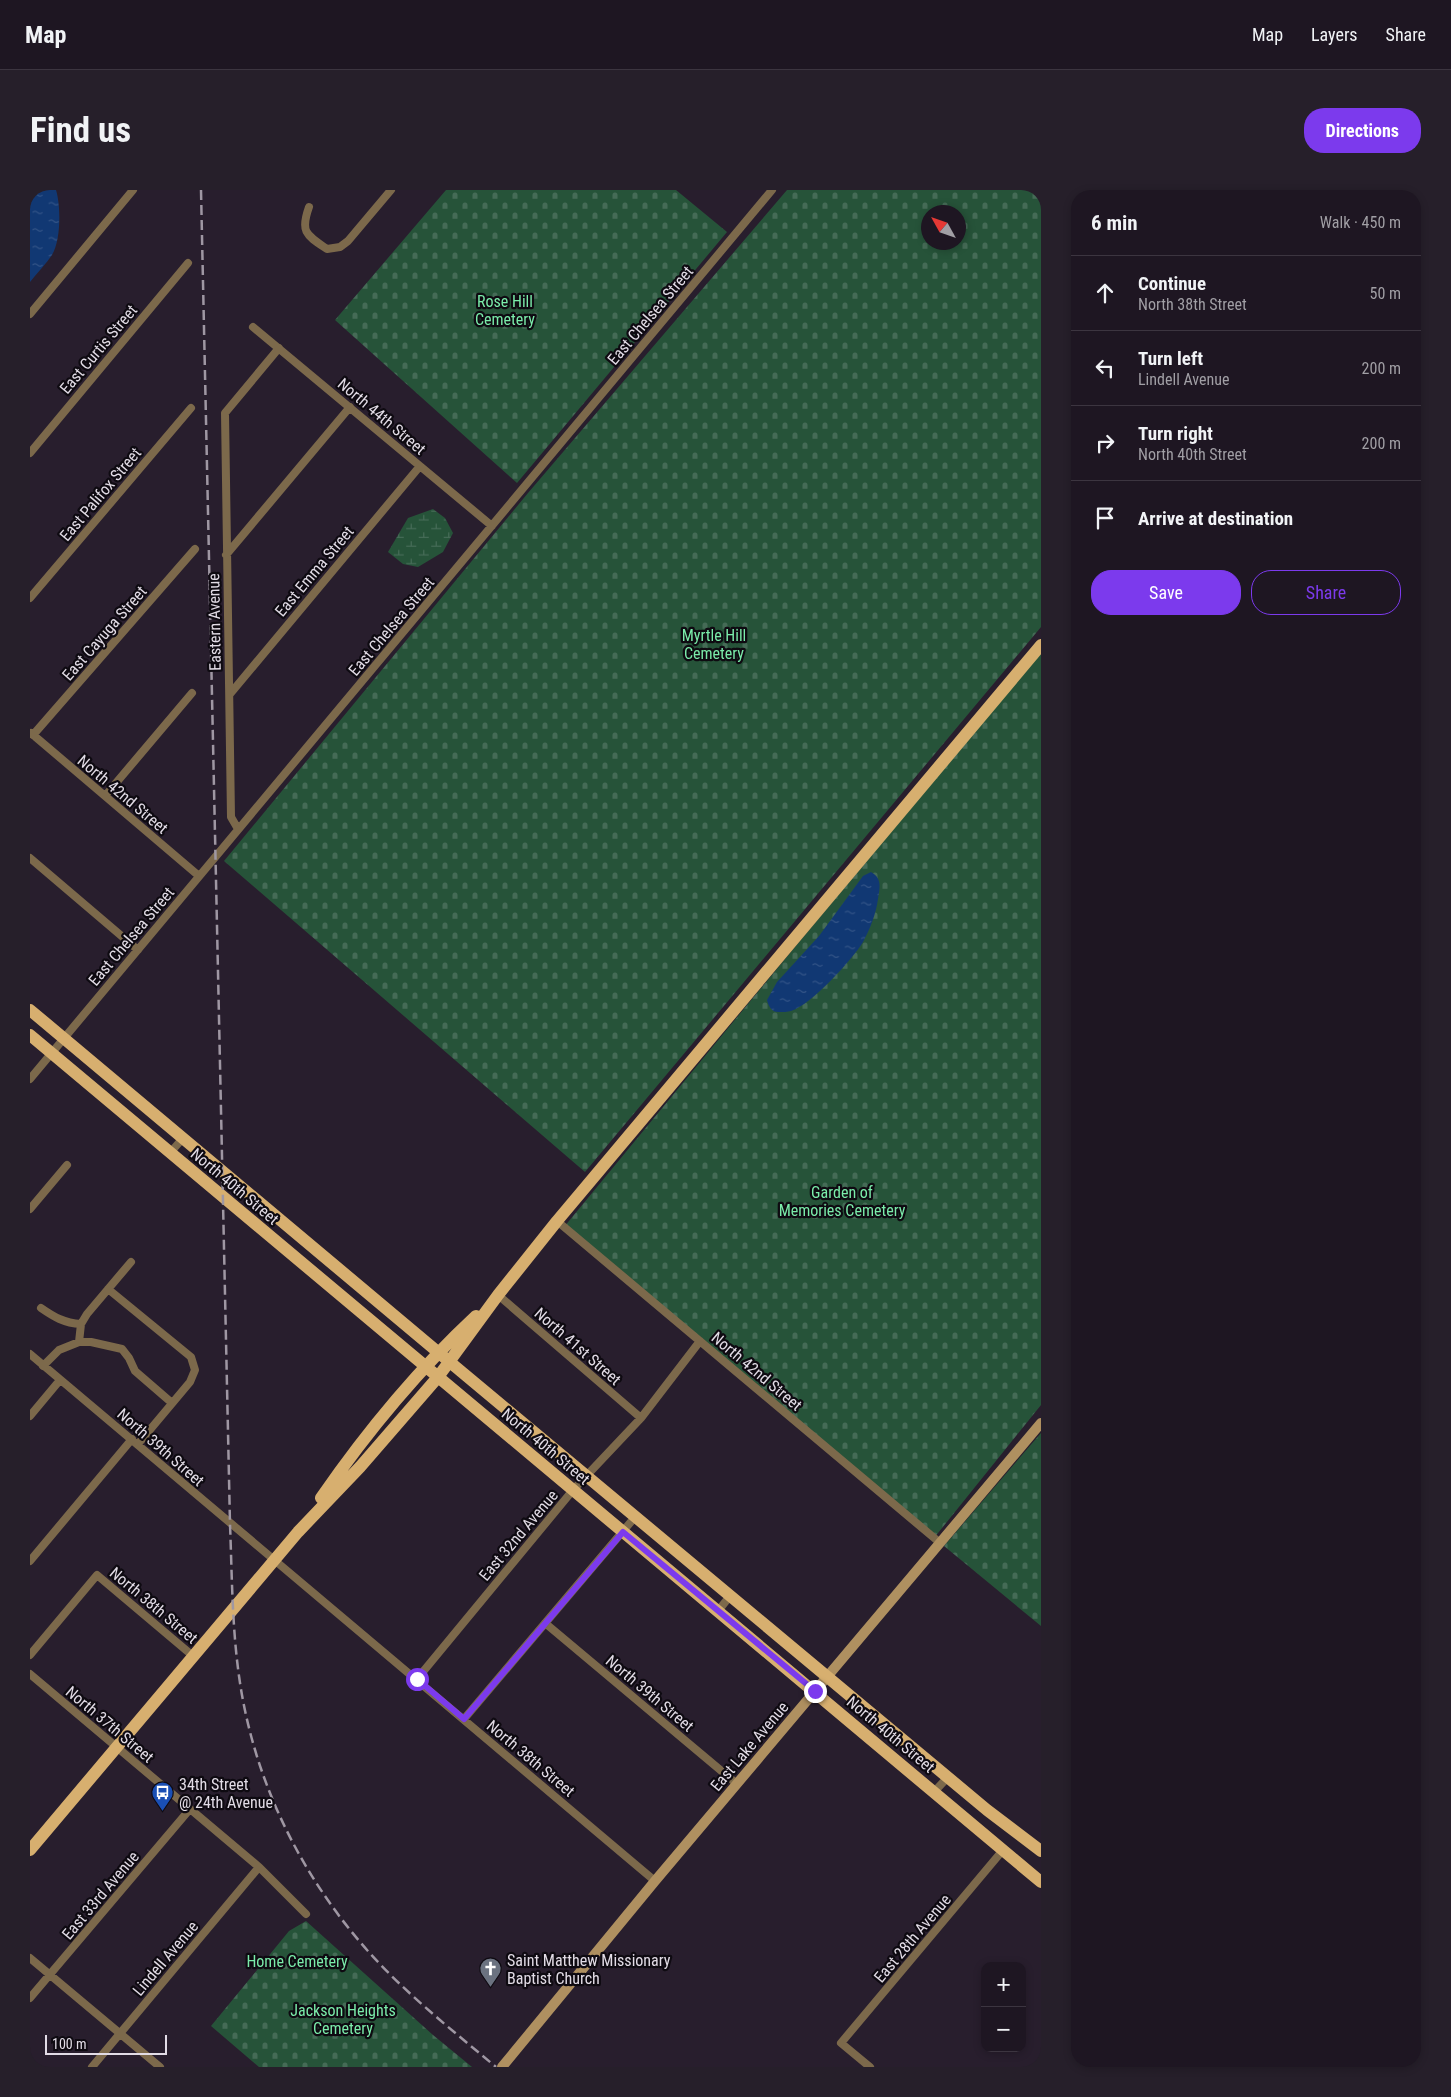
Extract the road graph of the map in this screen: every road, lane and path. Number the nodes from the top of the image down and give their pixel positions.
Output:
1 (133, 190) edge
2 (390, 190) edge
3 (772, 190) edge
4 (309, 207) dead end
5 (188, 263) dead end
6 (30, 314) edge
7 (253, 327) dead end
8 (279, 348) junction
9 (350, 407) junction
10 (191, 408) dead end
11 (30, 453) edge
12 (420, 466) junction
13 (492, 526) junction
14 (195, 549) dead end
15 (226, 554) junction
16 (30, 598) edge
17 (1041, 645) edge
18 (192, 693) dead end
19 (230, 694) junction
20 (32, 734) edge
21 (105, 796) junction
22 (238, 829) junction
23 (30, 858) edge
24 (199, 876) junction
25 (138, 950) junction
26 (30, 1010) edge
27 (30, 1035) edge
28 (64, 1038) junction
29 (52, 1053) junction
30 (30, 1079) edge
31 (183, 1138) junction
32 (170, 1153) junction
33 (67, 1165) dead end
34 (30, 1209) edge
35 (557, 1221) junction
36 (316, 1251) junction
37 (131, 1262) dead end
38 (304, 1265) junction
39 (108, 1288) junction
40 (498, 1295) junction
41 (41, 1308) dead end
42 (81, 1324) junction
43 (700, 1341) junction
44 (79, 1342) junction
45 (30, 1354) edge
46 (439, 1354) junction
47 (450, 1362) junction
48 (44, 1366) junction
49 (426, 1367) junction
50 (438, 1377) junction
51 (60, 1380) junction
52 (172, 1403) junction
53 (30, 1416) edge
54 (641, 1418) junction
55 (1041, 1423) edge
56 (135, 1442) junction
57 (586, 1476) junction
58 (573, 1490) junction
59 (635, 1517) junction
60 (298, 1532) junction
61 (623, 1532) junction
62 (939, 1542) junction
63 (30, 1561) edge
64 (273, 1561) junction
65 (730, 1596) junction
66 (718, 1611) junction
67 (545, 1623) junction
68 (30, 1655) edge
69 (193, 1656) junction
70 (30, 1674) edge
71 (827, 1677) junction
72 (417, 1679) junction
73 (815, 1691) junction
74 (464, 1719) junction
75 (116, 1747) junction
76 (948, 1777) junction
77 (737, 1784) junction
78 (934, 1792) junction
79 (190, 1809) junction
80 (30, 1850) edge
81 (1003, 1850) junction
82 (1041, 1851) edge
83 (259, 1867) junction
84 (655, 1881) junction
85 (1041, 1882) edge
86 (306, 1914) dead end
87 (30, 1958) edge
88 (50, 1976) junction
89 (30, 1998) edge
90 (120, 2034) junction
91 (92, 2067) edge
92 (160, 2067) edge
93 (502, 2067) edge
94 (870, 2067) edge

1 - 6 street
2 - 4 street
3 - 13 street, East Chelsea Street
5 - 11 street, East Curtis Street
7 - 8 street, North 44th Street
8 - 9 street, North 44th Street
8 - 15 street, Eastern Avenue
9 - 12 street, North 44th Street
9 - 15 street
10 - 16 street, East Palifox Street
12 - 13 street, North 44th Street
12 - 19 street, East Emma Street
13 - 22 street, East Chelsea Street
14 - 20 street, East Cayuga Street
15 - 19 street, Eastern Avenue
17 - 35 main road
18 - 21 street
19 - 22 street, Eastern Avenue
20 - 21 street, North 42nd Street
21 - 24 street, North 42nd Street
22 - 24 street, East Chelsea Street
23 - 25 street
24 - 25 street, East Chelsea Street
25 - 28 street, East Chelsea Street
26 - 28 main road, North 40th Street
27 - 29 main road, North 40th Street
28 - 29 street, East Chelsea Street
28 - 31 main road, North 40th Street
29 - 30 street, East Chelsea Street
29 - 32 main road, North 40th Street
31 - 32 street
31 - 36 main road, North 40th Street
32 - 38 main road, North 40th Street
33 - 34 street
35 - 40 main road
35 - 43 street, North 42nd Street
36 - 38 street
36 - 46 main road, North 40th Street
37 - 39 street
38 - 49 main road, North 40th Street
39 - 42 street
39 - 52 street
40 - 46 main road
40 - 47 main road
40 - 54 street, North 41st Street
41 - 42 street
42 - 44 street
43 - 54 street, East 32nd Avenue
43 - 62 street, North 42nd Street
44 - 48 street
44 - 52 street
45 - 48 street, North 39th Street
46 - 47 main road, North 40th Street
46 - 49 main road
47 - 50 main road
47 - 57 main road, North 40th Street
48 - 51 street, North 39th Street
49 - 50 main road, North 40th Street
49 - 60 main road
50 - 58 main road, North 40th Street
50 - 60 main road
51 - 53 street
51 - 56 street, North 39th Street
52 - 56 street
54 - 57 street, East 32nd Avenue
55 - 62 street, East Lake Avenue
56 - 63 street
56 - 64 street, North 39th Street
57 - 58 street, East 32nd Avenue
57 - 59 main road, North 40th Street
58 - 61 main road, North 40th Street
58 - 72 street, East 32nd Avenue
59 - 61 street
59 - 65 main road, North 40th Street
60 - 64 main road
61 - 66 main road, North 40th Street
61 - 67 street
62 - 71 street, East Lake Avenue
64 - 69 main road
64 - 72 street, North 38th Street
65 - 66 street
65 - 71 main road, North 40th Street
66 - 73 main road, North 40th Street
67 - 74 street
67 - 77 street, North 39th Street
68 - 69 street, North 38th Street
69 - 75 main road
70 - 75 street, North 37th Street
71 - 73 street, East Lake Avenue
71 - 76 main road, North 40th Street
72 - 74 street, North 38th Street
73 - 77 street, East Lake Avenue
73 - 78 main road, North 40th Street
74 - 84 street, North 38th Street
75 - 79 street, North 37th Street
75 - 80 main road
76 - 78 street
76 - 82 main road, North 40th Street
77 - 84 street, East Lake Avenue
78 - 81 main road, North 40th Street
79 - 83 street, North 37th Street
79 - 88 street, East 33rd Avenue
81 - 85 main road, North 40th Street
81 - 94 street, East 28th Avenue
83 - 86 street, North 37th Street
83 - 90 street, Lindell Avenue
84 - 93 street, East Lake Avenue
87 - 88 street
88 - 89 street, East 33rd Avenue
88 - 90 street
90 - 91 street, Lindell Avenue
90 - 92 street

